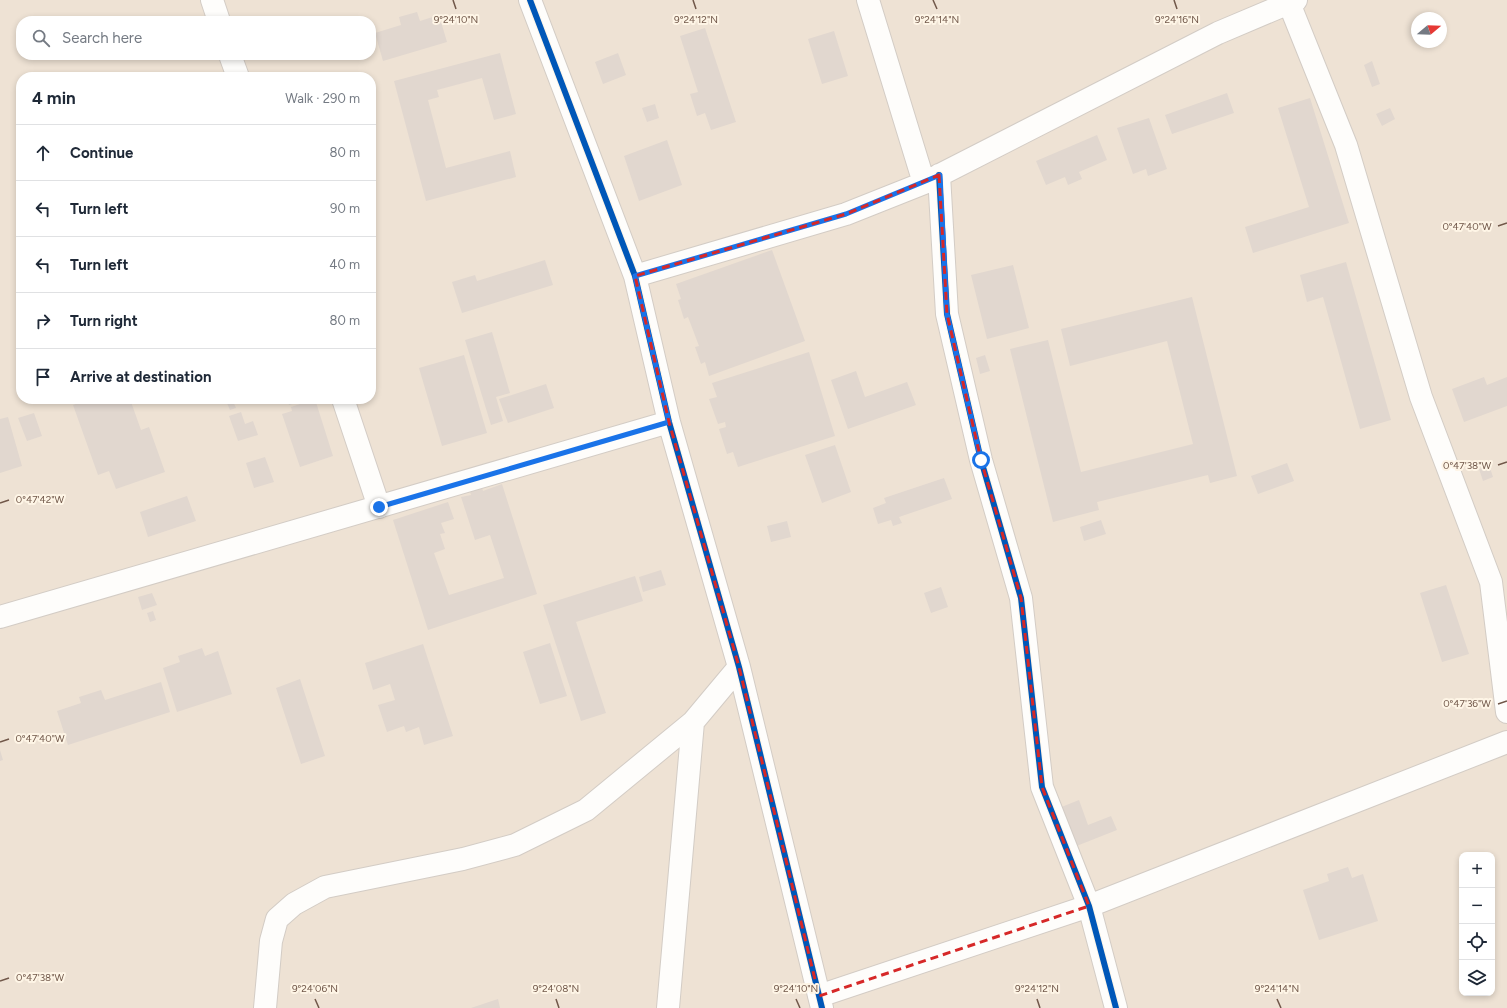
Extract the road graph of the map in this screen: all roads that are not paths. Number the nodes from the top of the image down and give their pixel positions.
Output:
1 (212, 0) edge
2 (530, 0) edge
3 (868, 0) edge
4 (1292, 1) edge
5 (217, 16) edge
6 (232, 60) edge
7 (236, 72) edge
8 (932, 179) junction
9 (635, 276) junction
10 (345, 404) edge
11 (669, 422) junction
12 (379, 507) junction
13 (0, 617) edge
14 (739, 667) junction
15 (1507, 712) edge
16 (693, 722) junction
17 (1507, 742) edge
18 (1089, 906) junction
19 (820, 1002) edge
20 (265, 1008) edge
21 (668, 1008) edge
22 (1116, 1008) edge

1 - 5 street
2 - 9 street
3 - 8 street
4 - 8 street
4 - 15 street
6 - 7 street
8 - 9 street
8 - 18 street
9 - 11 street
10 - 12 street
11 - 12 street
11 - 14 street
12 - 13 street
14 - 16 street
14 - 19 street
16 - 20 street
16 - 21 street
17 - 18 street
18 - 19 street
18 - 22 street

